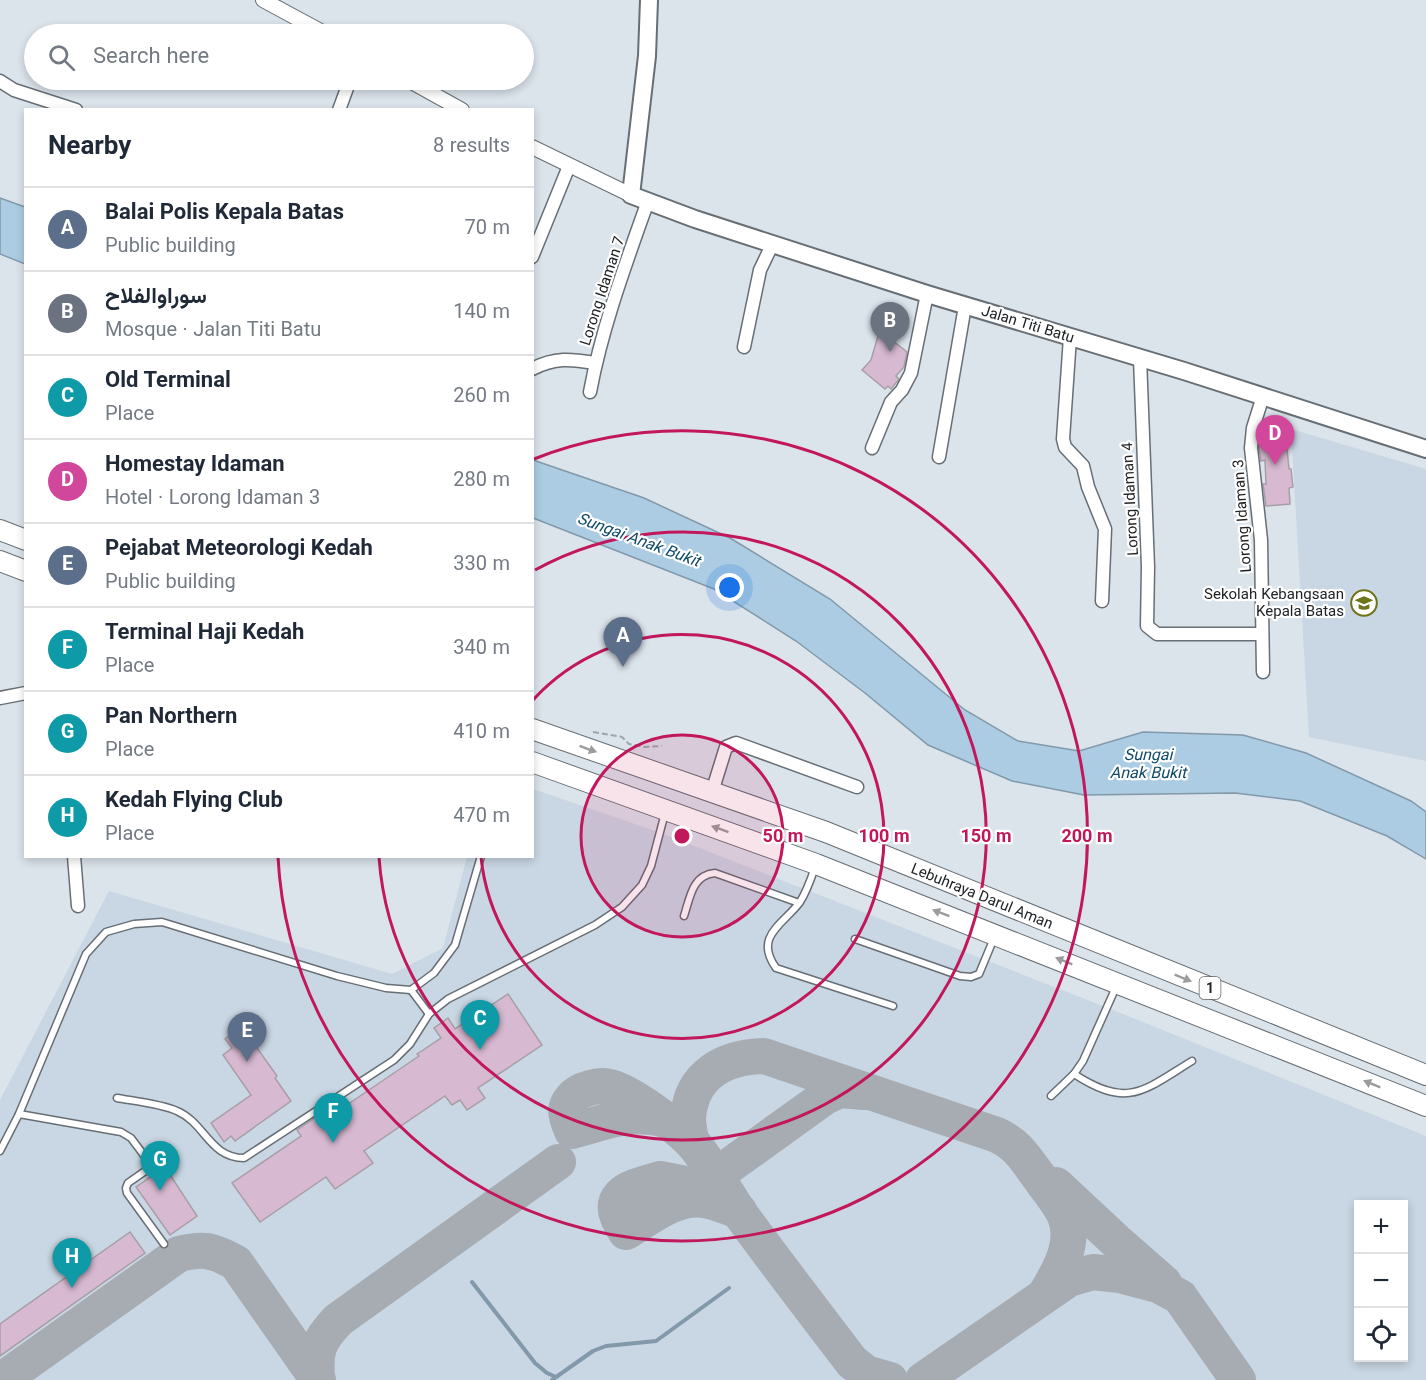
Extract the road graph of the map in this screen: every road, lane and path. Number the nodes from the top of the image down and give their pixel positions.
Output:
1 (262, 0) edge
2 (649, 0) edge
3 (307, 24) edge
4 (0, 81) edge
5 (346, 90) edge
6 (426, 90) edge
7 (70, 108) edge
8 (340, 108) edge
9 (458, 108) edge
10 (534, 148) edge
11 (569, 166) junction
12 (631, 195) junction
13 (648, 201) junction
14 (773, 243) junction
15 (534, 252) edge
16 (927, 294) junction
17 (965, 306) junction
18 (1070, 337) junction
19 (744, 347) dead end
20 (1140, 358) junction
21 (595, 363) junction
22 (534, 368) edge
23 (590, 392) dead end
24 (1263, 396) junction
25 (872, 448) dead end
26 (1426, 449) edge
27 (939, 457) dead end
28 (0, 530) edge
29 (24, 539) edge
30 (0, 561) edge
31 (24, 570) edge
32 (1102, 601) dead end
33 (1262, 634) junction
34 (1263, 672) dead end
35 (24, 693) edge
36 (0, 698) edge
37 (534, 730) edge
38 (584, 730) dead end
39 (662, 746) dead end
40 (534, 763) edge
41 (857, 787) dead end
42 (712, 792) junction
43 (666, 809) junction
44 (826, 832) junction
45 (74, 858) edge
46 (480, 858) edge
47 (816, 864) junction
48 (799, 903) junction
49 (78, 906) dead end
50 (684, 916) dead end
51 (996, 934) junction
52 (855, 939) dead end
53 (1129, 956) junction
54 (1118, 983) junction
55 (411, 990) junction
56 (893, 1006) dead end
57 (429, 1014) junction
58 (1192, 1061) dead end
59 (1074, 1074) junction
60 (1426, 1075) edge
61 (1051, 1096) dead end
62 (117, 1098) dead end
63 (1426, 1106) edge
64 (19, 1114) junction
65 (0, 1151) edge
66 (162, 1160) dead end
67 (152, 1166) junction
68 (164, 1244) dead end

1 - 3 street
2 - 12 main road
4 - 7 street
5 - 8 street
6 - 9 street
10 - 11 street
11 - 12 street
11 - 15 street
12 - 13 main road, Jalan Titi Batu
13 - 14 main road, Jalan Titi Batu
13 - 21 street, Lorong Idaman 7
14 - 16 main road, Jalan Titi Batu
14 - 19 street
16 - 17 main road, Jalan Titi Batu
16 - 25 street
17 - 18 main road, Jalan Titi Batu
17 - 27 street
18 - 20 main road, Jalan Titi Batu
18 - 32 street
20 - 24 main road, Jalan Titi Batu
20 - 33 street, Lorong Idaman 4
21 - 22 street
21 - 23 street, Lorong Idaman 7
24 - 26 main road, Jalan Titi Batu
24 - 33 street, Lorong Idaman 3
28 - 29 highway
30 - 31 highway
33 - 34 street, Lorong Idaman 3
35 - 36 street
37 -> 42 highway, Lebuhraya Darul Aman / 1
38 - 39 path
40 - 43 highway, Lebuhraya Darul Aman / 1
41 - 42 street
42 - 44 highway, Lebuhraya Darul Aman / 1
47 -> 43 highway, Lebuhraya Darul Aman / 1
43 - 57 lane
44 - 47 highway
44 - 53 highway, Lebuhraya Darul Aman / 1
45 - 49 street
46 - 55 lane
47 - 48 lane
51 -> 47 highway, Lebuhraya Darul Aman / 1
48 - 50 lane
48 - 56 lane
51 - 52 lane
54 -> 51 highway, Lebuhraya Darul Aman / 1
53 - 54 highway
53 -> 60 highway, Lebuhraya Darul Aman / 1
54 - 59 lane
63 -> 54 highway, Lebuhraya Darul Aman / 1
55 - 57 lane
55 - 64 lane
57 - 62 lane
58 - 59 lane
59 - 61 lane
64 - 65 lane
64 - 67 lane
66 - 67 lane
67 - 68 lane

